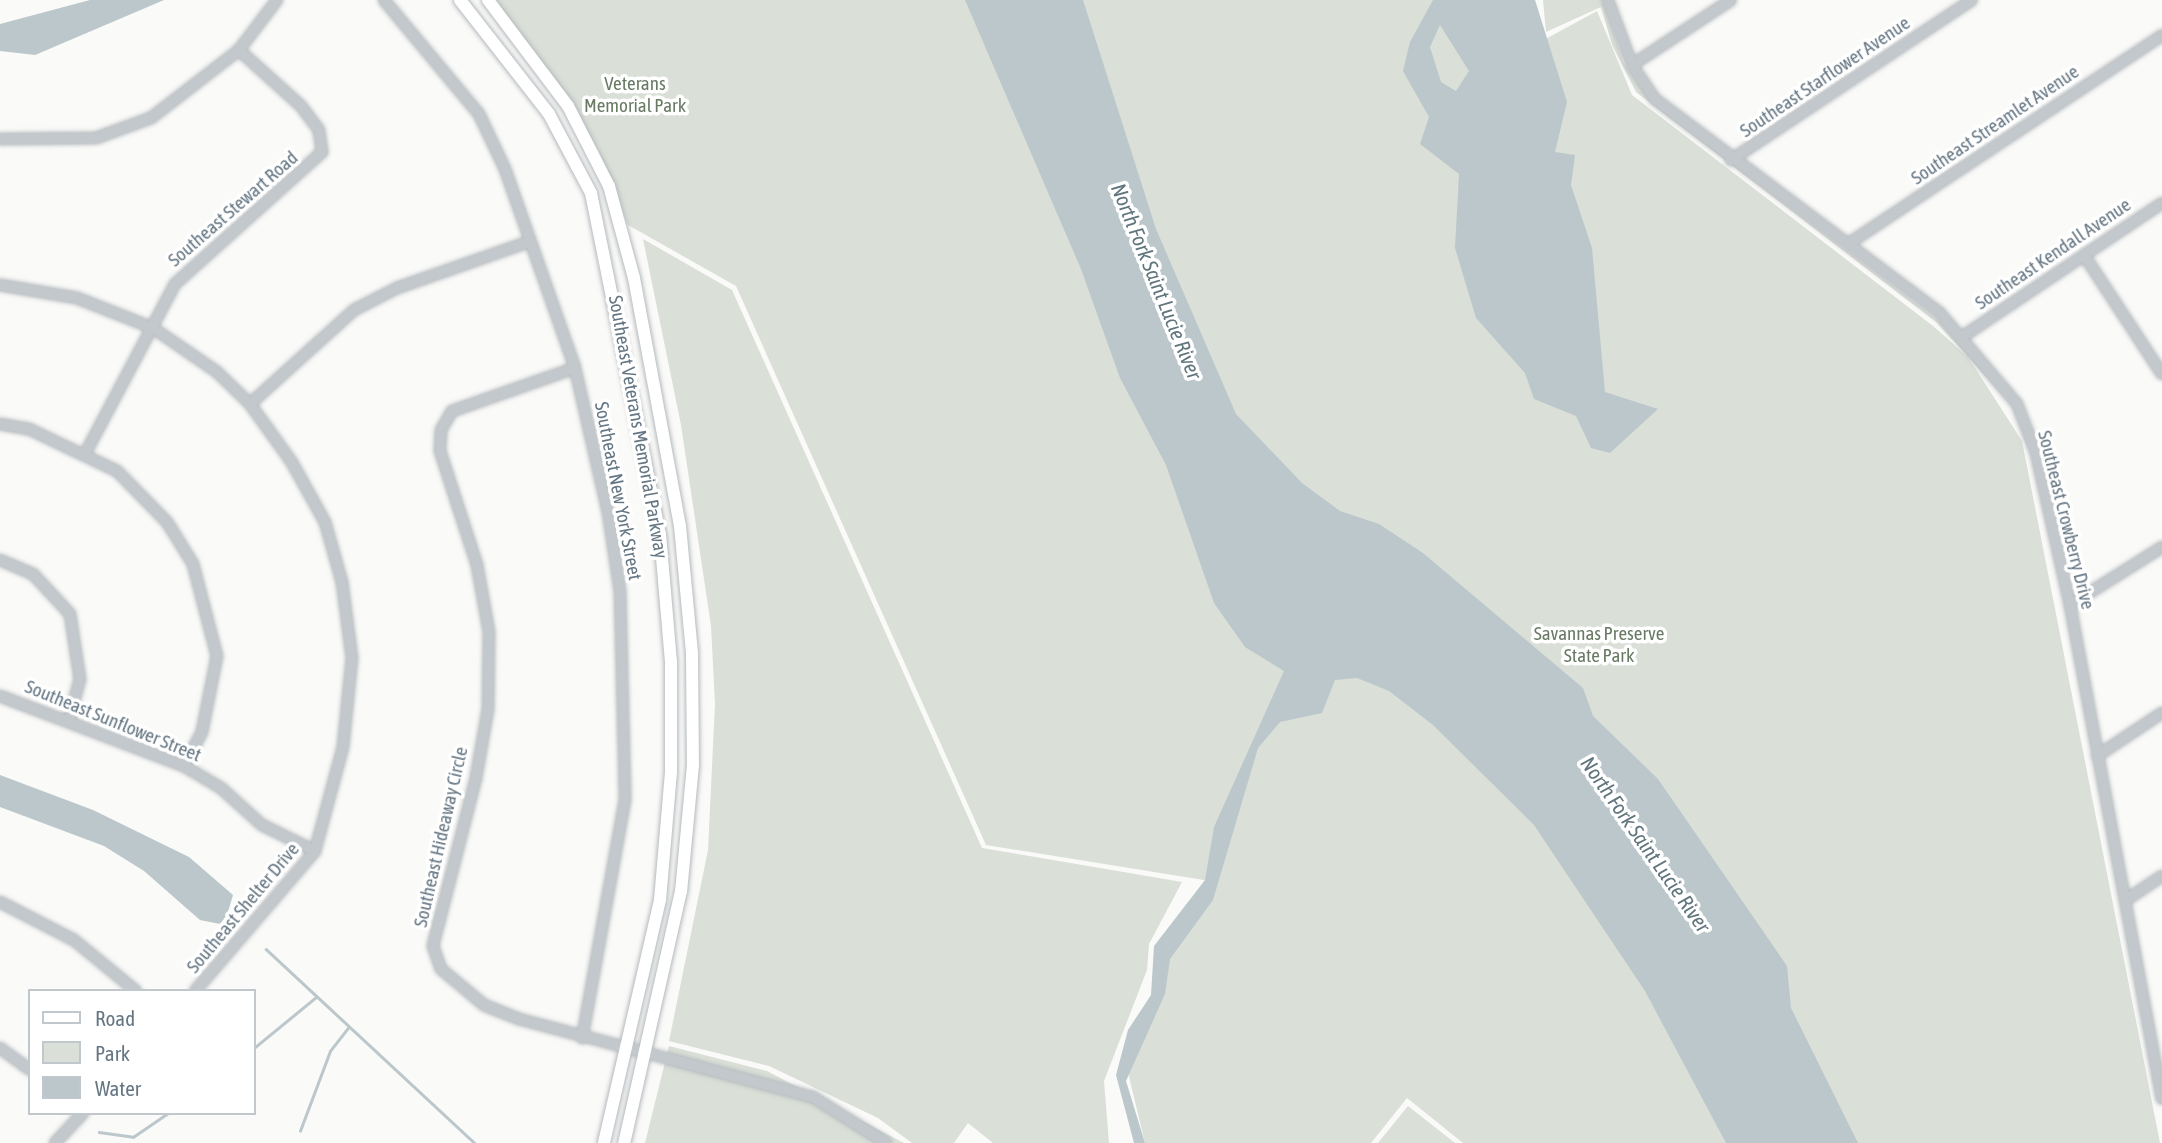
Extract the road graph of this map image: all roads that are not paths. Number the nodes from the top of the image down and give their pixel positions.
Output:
1 (277, 0) edge
2 (384, 0) edge
3 (460, 0) edge
4 (488, 0) edge
5 (1608, 0) edge
6 (1731, 0) edge
7 (1972, 0) edge
8 (2162, 35) edge
9 (239, 50) junction
10 (1632, 65) junction
11 (0, 139) edge
12 (1731, 160) junction
13 (2162, 203) edge
14 (528, 242) junction
15 (1848, 244) junction
16 (2084, 255) junction
17 (0, 285) edge
18 (153, 328) junction
19 (1965, 335) junction
20 (575, 368) junction
21 (2162, 374) edge
22 (250, 404) junction
23 (0, 424) edge
24 (86, 452) junction
25 (2162, 547) edge
26 (0, 560) edge
27 (2070, 605) junction
28 (0, 696) edge
29 (2162, 713) edge
30 (69, 720) junction
31 (2097, 756) junction
32 (184, 766) junction
33 (315, 851) junction
34 (2162, 877) edge
35 (2126, 900) junction
36 (0, 902) edge
37 (134, 989) edge
38 (197, 989) edge
39 (2162, 1037) edge
40 (582, 1038) junction
41 (2151, 1044) junction
42 (0, 1048) edge
43 (628, 1051) junction
44 (647, 1055) junction
45 (28, 1069) edge
46 (2162, 1099) edge
47 (79, 1115) edge
48 (55, 1143) edge
49 (604, 1143) edge
50 (624, 1143) edge
51 (886, 1143) edge

1 - 9 street
2 - 14 street, Southeast New York Street
3 - 43 main road, Southeast Veterans Memorial Parkway
4 - 44 main road, Southeast Veterans Memorial Parkway
5 - 10 street, Southeast Crowberry Drive
6 - 10 street
7 - 12 street, Southeast Starflower Avenue
8 - 15 street, Southeast Streamlet Avenue
9 - 11 street
9 - 18 street, Southeast Stewart Road
10 - 12 street, Southeast Crowberry Drive
12 - 15 street, Southeast Crowberry Drive
13 - 16 street, Southeast Kendall Avenue
14 - 20 street, Southeast New York Street
14 - 22 street
15 - 19 street, Southeast Crowberry Drive
16 - 19 street, Southeast Kendall Avenue
16 - 21 street
17 - 18 street, Southeast Shelter Drive
18 - 22 street, Southeast Shelter Drive
18 - 24 street, Southeast Stewart Road
19 - 27 street, Southeast Crowberry Drive
20 - 40 street, Southeast New York Street
20 - 40 street, Southeast Hideaway Circle
22 - 33 street, Southeast Shelter Drive
23 - 24 street
24 - 32 street
25 - 27 street
26 - 30 street
27 - 31 street, Southeast Crowberry Drive
28 - 30 street, Southeast Sunflower Street
29 - 31 street
30 - 32 street, Southeast Sunflower Street
31 - 35 street, Southeast Crowberry Drive
32 - 33 street, Southeast Sunflower Street
33 - 38 street, Southeast Shelter Drive
34 - 35 street
35 - 41 street, Southeast Crowberry Drive
36 - 37 street
39 - 41 street
40 - 43 street, Southeast Hideaway Circle
41 - 46 street, Southeast Crowberry Drive
42 - 45 street
43 - 44 street, Southeast Hideaway Circle
43 - 49 main road, Southeast Veterans Memorial Parkway
44 - 50 main road, Southeast Veterans Memorial Parkway
44 - 51 street, Southeast Hideaway Circle
47 - 48 street

